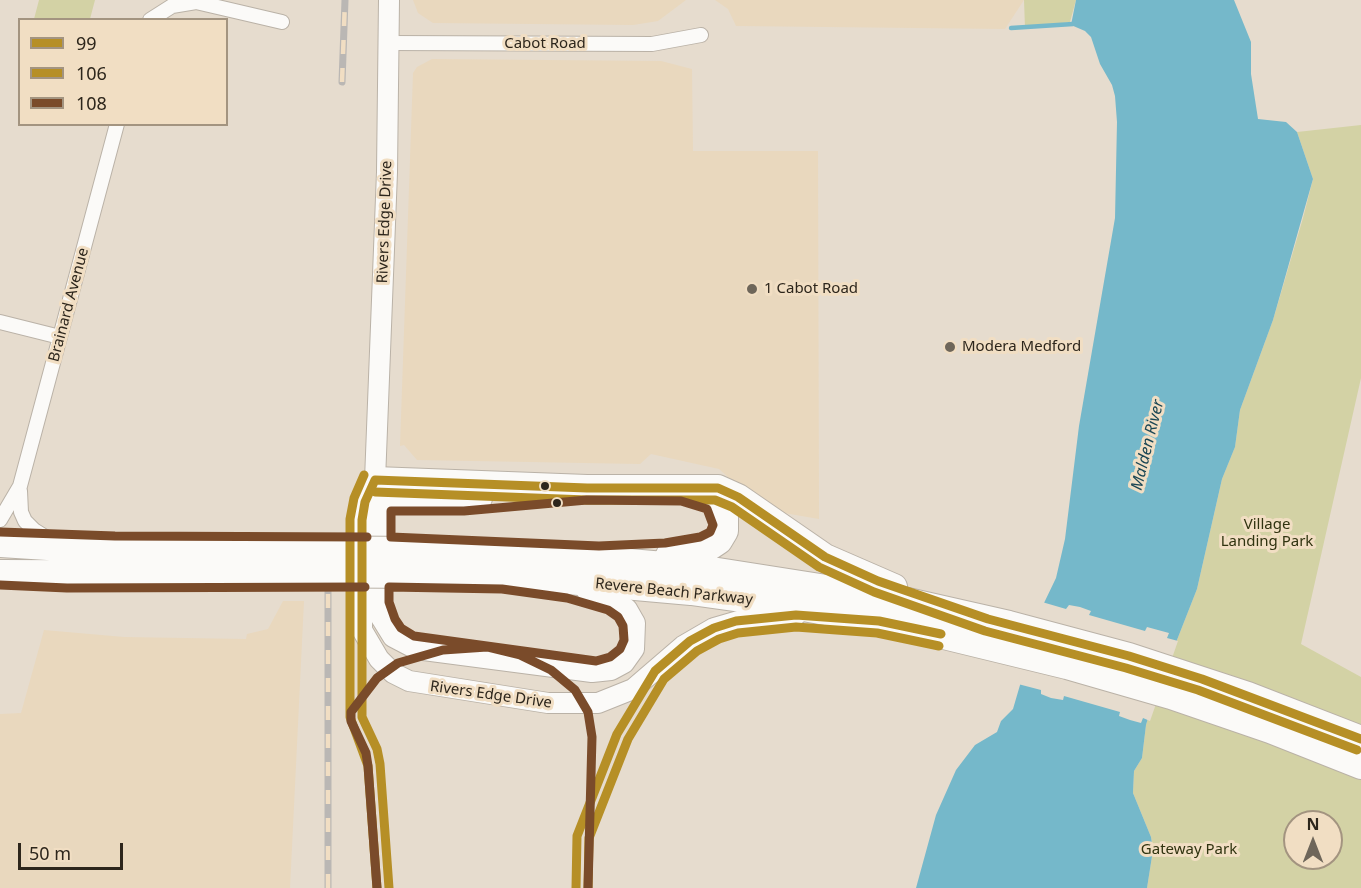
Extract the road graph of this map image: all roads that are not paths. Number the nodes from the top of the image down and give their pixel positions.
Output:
1 (389, 0) edge
2 (153, 18) edge
3 (282, 22) dead end
4 (701, 35) dead end
5 (389, 43) junction
6 (116, 126) edge
7 (0, 322) edge
8 (60, 338) junction
9 (676, 488) junction
10 (373, 492) junction
11 (16, 506) junction
12 (0, 520) edge
13 (0, 544) edge
14 (63, 548) junction
15 (599, 558) junction
16 (0, 573) edge
17 (504, 577) junction
18 (988, 619) junction
19 (879, 621) junction
20 (1361, 739) edge
21 (1361, 766) edge

1 - 5 main road, Rivers Edge Drive
2 - 3 street
4 - 5 street, Cabot Road
5 - 10 main road, Rivers Edge Drive
6 - 8 street, Brainard Avenue
7 - 8 street
8 - 11 street, Brainard Avenue
9 - 10 highway
9 - 15 highway
9 - 18 highway
10 - 17 main road, Rivers Edge Drive
10 - 19 main road, Rivers Edge Drive
11 - 12 street, Brainard Avenue
11 - 14 street
13 - 14 highway, Revere Beach Parkway
14 - 15 highway, Revere Beach Parkway, bridge
15 - 18 highway, Revere Beach Parkway
16 - 17 highway, Revere Beach Parkway, bridge
17 - 19 highway, Revere Beach Parkway
18 - 20 highway, Revere Beach Parkway
19 - 21 highway, Revere Beach Parkway

